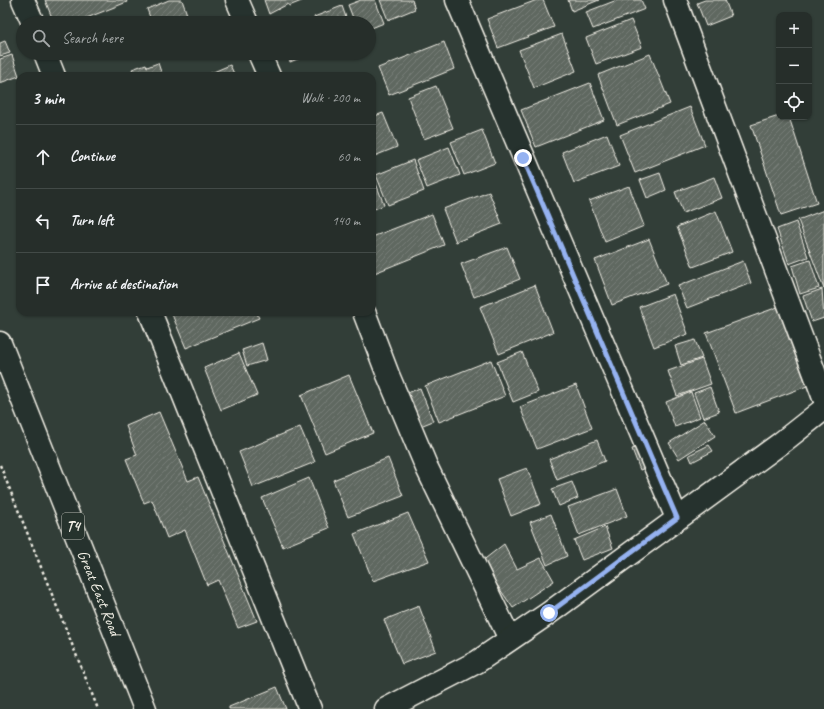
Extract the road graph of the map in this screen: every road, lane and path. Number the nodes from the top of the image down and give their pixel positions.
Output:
1 (23, 0) edge
2 (237, 0) edge
3 (457, 0) edge
4 (675, 0) edge
5 (30, 16) edge
6 (244, 16) edge
7 (48, 60) edge
8 (262, 60) edge
9 (52, 72) edge
10 (267, 72) edge
11 (152, 316) edge
12 (366, 316) edge
13 (0, 343) edge
14 (824, 398) edge
15 (824, 409) edge
16 (0, 465) edge
17 (677, 518) junction
18 (510, 639) junction
19 (98, 709) edge
20 (145, 709) edge
21 (310, 709) edge
22 (386, 709) edge

1 - 5 main road
2 - 6 main road
3 - 17 main road
4 - 14 main road
7 - 9 main road
8 - 10 main road
11 - 21 main road
12 - 18 main road
13 - 20 main road, Great East Road / T4
15 - 17 main road
16 - 19 path
17 - 18 main road
18 - 22 main road

